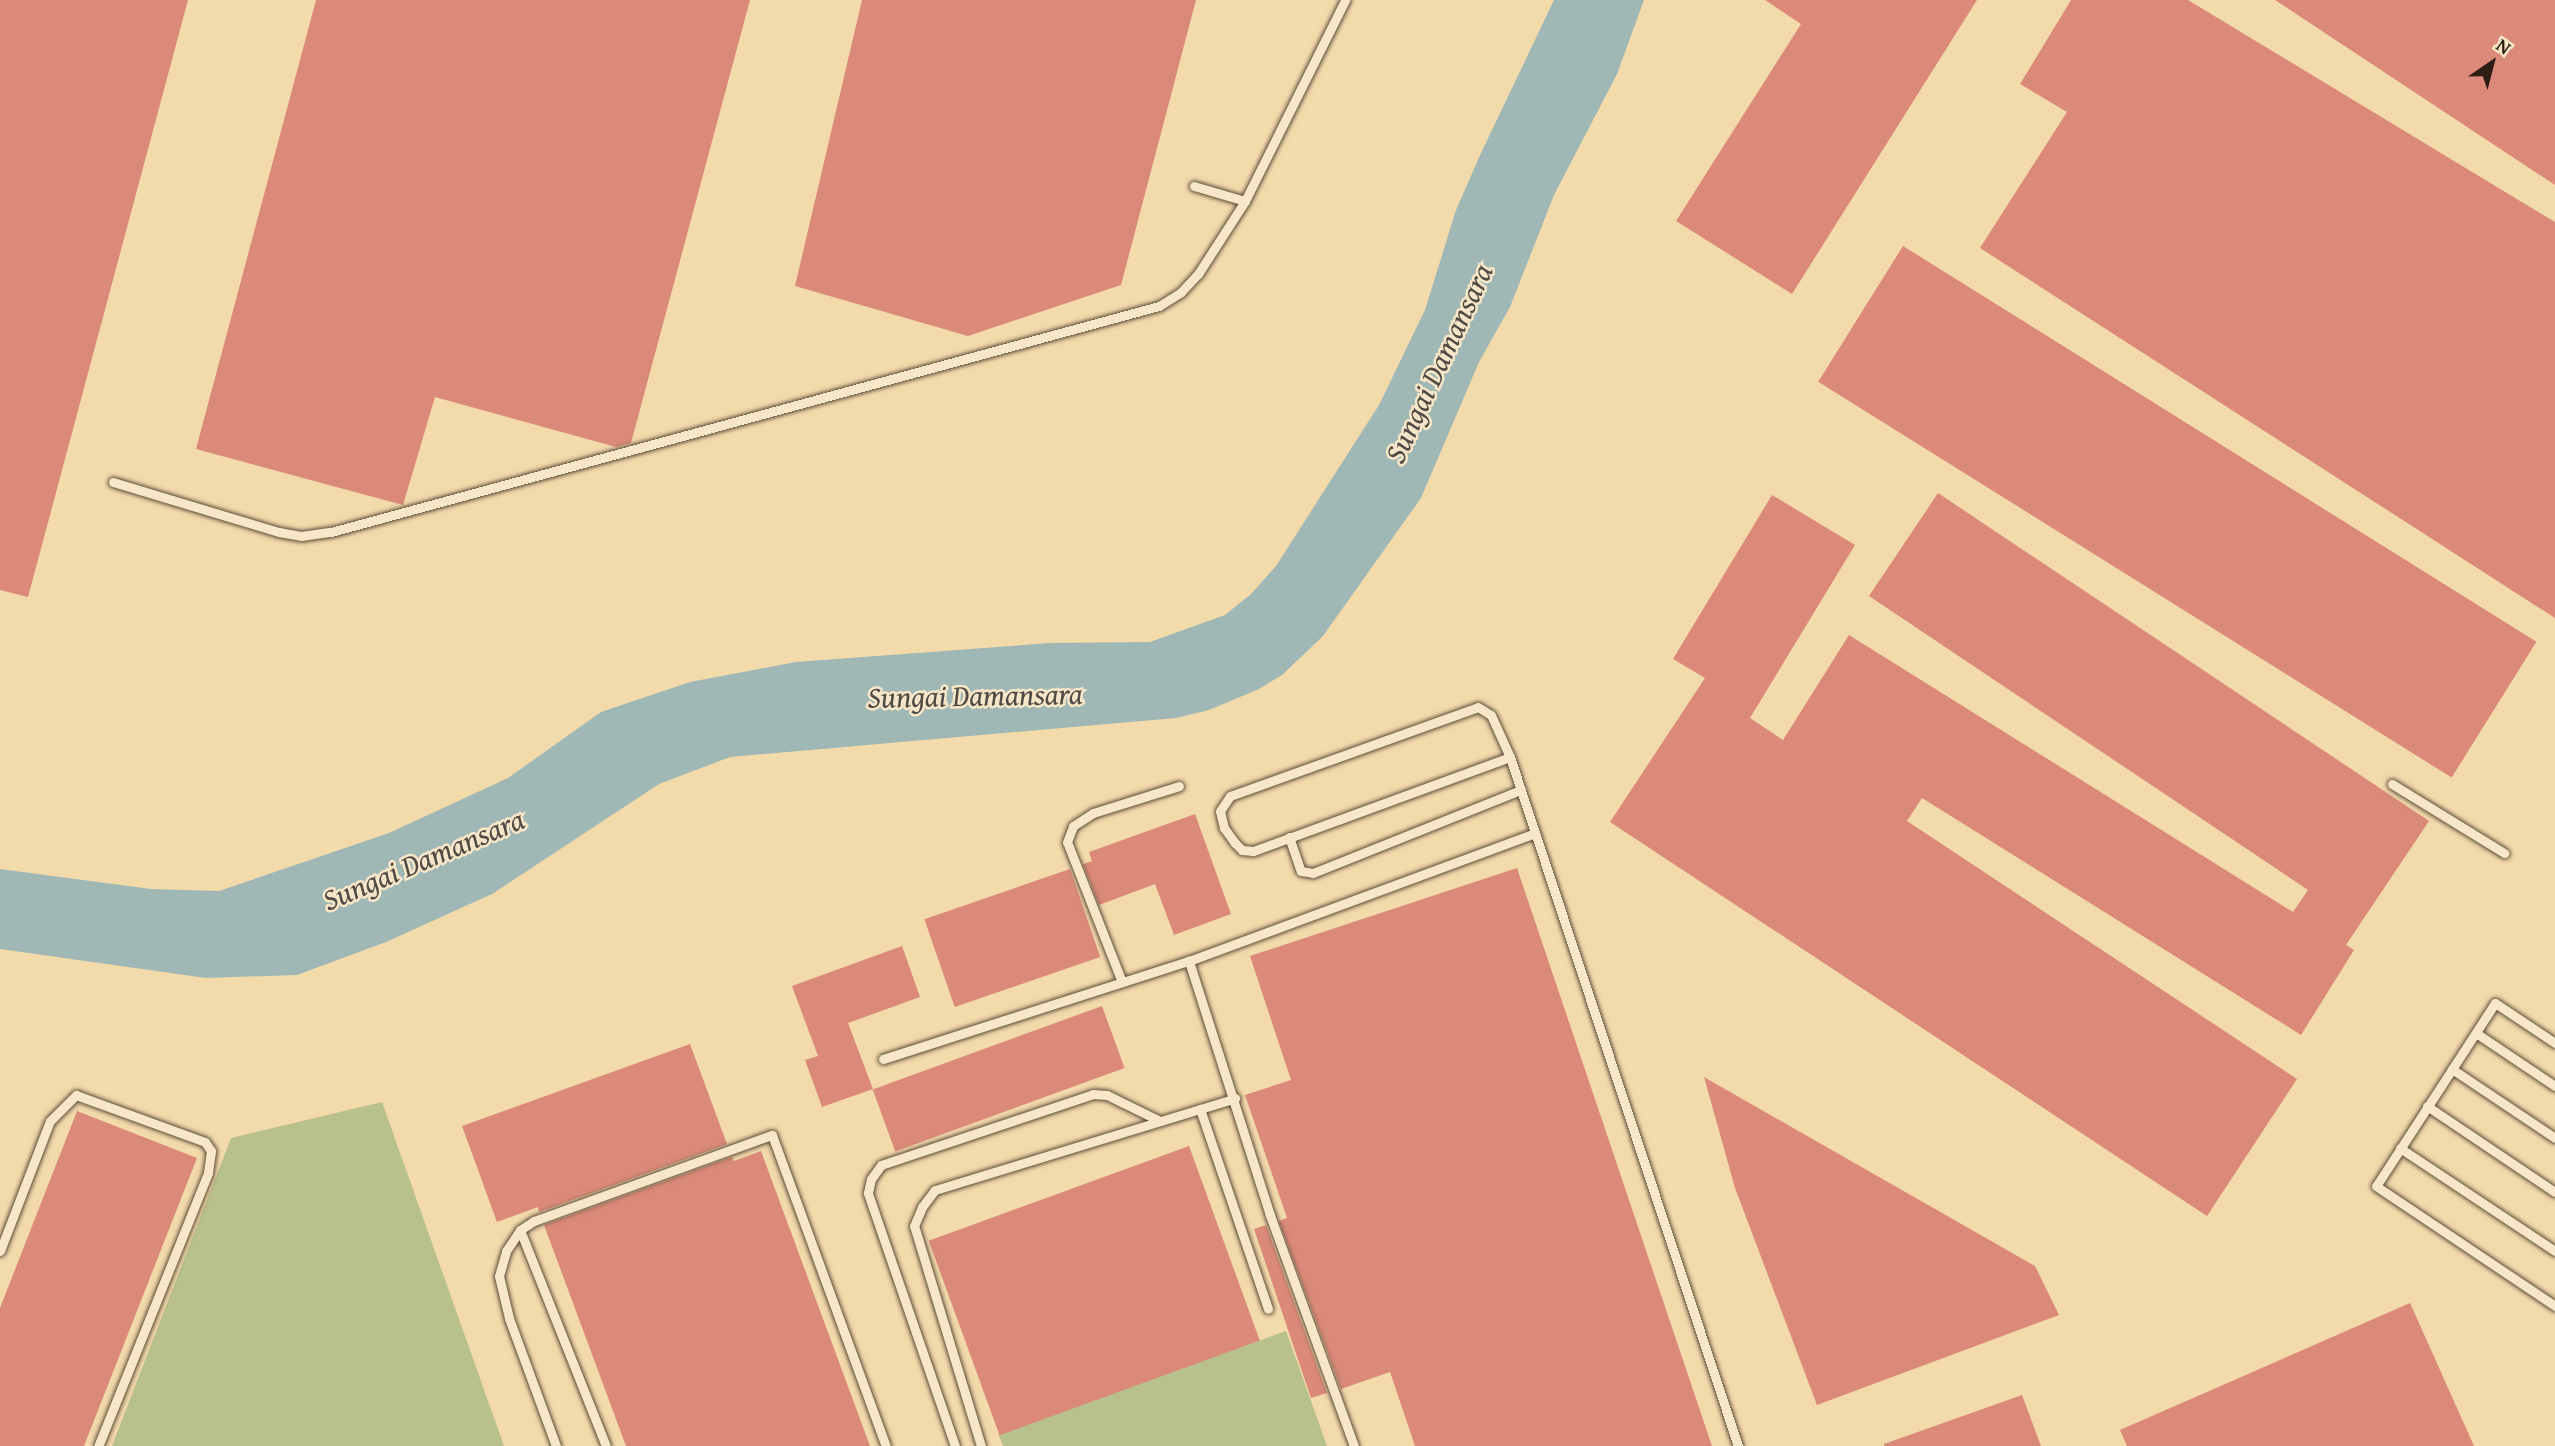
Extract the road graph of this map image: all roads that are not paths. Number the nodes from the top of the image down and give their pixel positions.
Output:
1 (1345, 0) edge
2 (1194, 186) dead end
3 (1245, 201) junction
4 (113, 482) dead end
5 (1510, 757) junction
6 (2392, 784) dead end
7 (1179, 786) dead end
8 (1521, 790) junction
9 (1535, 833) junction
10 (1289, 837) junction
11 (2504, 853) dead end
12 (1189, 961) junction
13 (1122, 982) junction
14 (2476, 1033) junction
15 (2555, 1043) edge
16 (883, 1059) dead end
17 (2452, 1069) junction
18 (2555, 1086) edge
19 (1235, 1098) junction
20 (2427, 1106) junction
21 (1200, 1109) junction
22 (1160, 1121) junction
23 (2555, 1138) edge
24 (2400, 1148) junction
25 (2555, 1192) edge
26 (520, 1230) junction
27 (4, 1231) edge
28 (0, 1251) edge
29 (2555, 1251) edge
30 (2555, 1306) edge
31 (1268, 1309) dead end
32 (98, 1446) edge
33 (556, 1446) edge
34 (606, 1446) edge
35 (886, 1446) edge
36 (955, 1446) edge
37 (981, 1446) edge
38 (1354, 1446) edge
39 (1738, 1446) edge

1 - 3 lane
2 - 3 lane
3 - 4 lane
5 - 8 lane
5 - 10 lane
5 - 10 lane
6 - 11 lane
7 - 13 lane
8 - 9 lane
8 - 10 lane
9 - 12 lane
9 - 39 lane
12 - 13 lane
12 - 19 lane
13 - 16 lane
14 - 15 lane
14 - 17 lane
14 - 18 lane
17 - 20 lane
17 - 23 lane
19 - 21 lane
19 - 38 lane
20 - 24 lane
20 - 25 lane
21 - 22 lane
21 - 31 lane
22 - 36 lane
22 - 37 lane
24 - 29 lane
24 - 30 lane
26 - 33 lane
26 - 34 lane
26 - 35 lane
27 - 28 lane
27 - 32 lane

